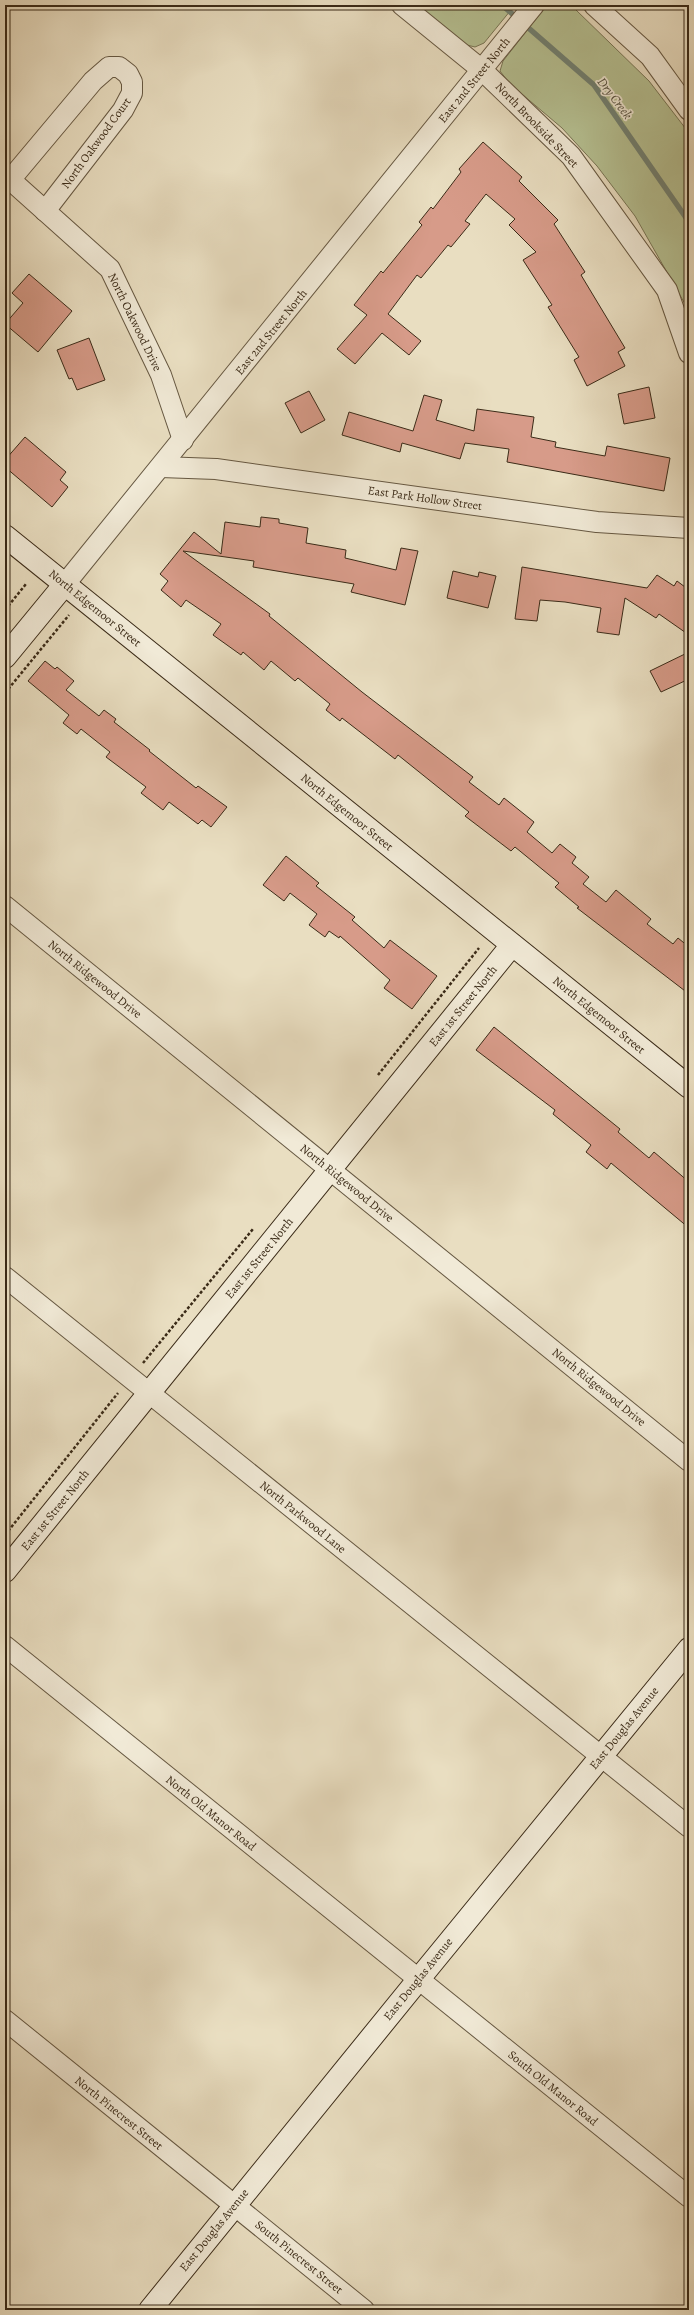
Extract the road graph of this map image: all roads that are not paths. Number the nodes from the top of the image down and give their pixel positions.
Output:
1 (402, 5) edge
2 (534, 5) edge
3 (594, 5) edge
4 (482, 70) junction
5 (689, 110) edge
6 (8, 177) edge
7 (45, 211) junction
8 (689, 353) edge
9 (183, 440) junction
10 (161, 467) junction
11 (689, 528) edge
12 (5, 536) edge
13 (65, 584) junction
14 (5, 657) edge
15 (5, 906) edge
16 (512, 945) junction
17 (689, 1087) edge
18 (330, 1170) junction
19 (5, 1277) edge
20 (149, 1394) junction
21 (689, 1460) edge
22 (5, 1571) edge
23 (5, 1646) edge
24 (689, 1649) edge
25 (601, 1756) junction
26 (689, 1827) edge
27 (418, 1980) junction
28 (5, 2020) edge
29 (689, 2197) edge
30 (234, 2205) junction
31 (150, 2310) edge
32 (364, 2310) edge

1 - 4 street, North Brookside Street
2 - 4 street, East 2nd Street North
3 - 5 street
4 - 8 street, North Brookside Street
4 - 9 street, East 2nd Street North
6 - 7 street, North Oakwood Drive
6 - 7 street, North Oakwood Court
7 - 9 street, North Oakwood Drive
9 - 10 street, East 2nd Street North
10 - 11 street, East Park Hollow Street
10 - 13 street, East 2nd Street North
12 - 13 street, North Edgemoor Street
13 - 14 street, East 2nd Street North
13 - 16 street, North Edgemoor Street
15 - 18 street, North Ridgewood Drive
16 - 17 street, North Edgemoor Street
16 - 18 street, East 1st Street North
18 - 20 street, East 1st Street North
18 - 21 street, North Ridgewood Drive
19 - 20 street, North Parkwood Lane
20 - 22 street, East 1st Street North
20 - 25 street, North Parkwood Lane
23 - 27 street, North Old Manor Road
24 - 25 street, East Douglas Avenue
25 - 26 street, North Parkwood Lane
25 - 27 street, East Douglas Avenue
27 - 29 street, South Old Manor Road
27 - 30 street, East Douglas Avenue
28 - 30 street, North Pinecrest Street
30 - 31 street, East Douglas Avenue
30 - 32 street, South Pinecrest Street

